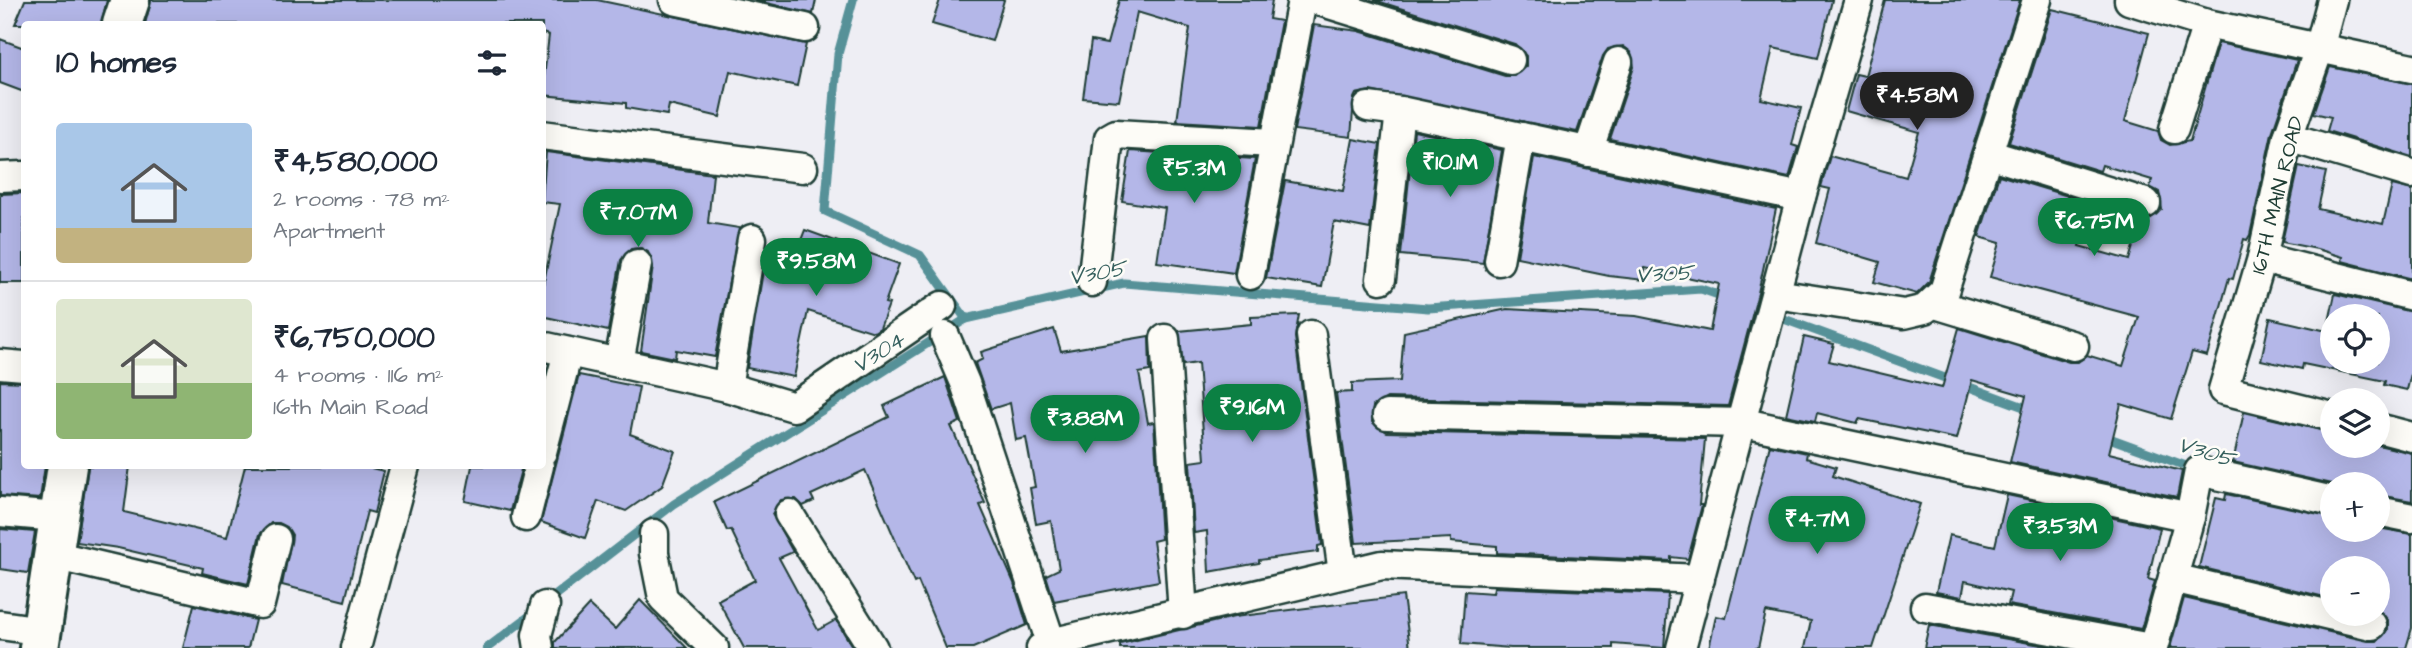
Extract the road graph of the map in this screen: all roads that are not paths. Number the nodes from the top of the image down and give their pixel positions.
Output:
1 (130, 0) edge
2 (674, 0) edge
3 (1302, 0) edge
4 (1316, 0) edge
5 (1859, 0) edge
6 (2036, 0) edge
7 (2129, 0) edge
8 (2332, 0) edge
9 (122, 21) edge
10 (2207, 24) junction
11 (805, 28) dead end
12 (2319, 49) junction
13 (1510, 60) dead end
14 (1618, 62) dead end
15 (2412, 68) edge
16 (1368, 107) dead end
17 (1400, 111) junction
18 (2174, 129) dead end
19 (546, 136) edge
20 (1521, 137) junction
21 (2288, 137) junction
22 (1273, 143) junction
23 (1588, 152) junction
24 (1988, 154) junction
25 (803, 168) dead end
26 (2412, 174) edge
27 (21, 176) edge
28 (0, 177) edge
29 (1801, 197) junction
30 (2146, 203) dead end
31 (752, 239) dead end
32 (2262, 258) junction
33 (1499, 261) dead end
34 (638, 264) dead end
35 (1250, 275) dead end
36 (1381, 279) dead end
37 (1092, 282) dead end
38 (2412, 296) edge
39 (1776, 297) junction
40 (1931, 303) junction
41 (942, 306) dead end
42 (945, 335) dead end
43 (1311, 335) dead end
44 (1165, 339) dead end
45 (2074, 346) dead end
46 (555, 349) edge
47 (619, 363) junction
48 (0, 364) edge
49 (21, 366) edge
50 (727, 387) junction
51 (2320, 414) edge
52 (1387, 415) dead end
53 (546, 420) edge
54 (1744, 423) junction
55 (2390, 431) edge
56 (2412, 437) edge
57 (66, 469) edge
58 (404, 469) edge
59 (538, 469) edge
60 (2320, 498) edge
61 (0, 512) edge
62 (789, 514) dead end
63 (2390, 514) edge
64 (57, 517) junction
65 (526, 517) dead end
66 (2190, 517) junction
67 (2412, 519) edge
68 (654, 534) dead end
69 (276, 539) dead end
70 (53, 555) junction
71 (1343, 574) junction
72 (2173, 578) junction
73 (1700, 579) junction
74 (545, 606) dead end
75 (1925, 607) dead end
76 (2320, 613) edge
77 (1182, 614) junction
78 (0, 625) edge
79 (41, 639) edge
80 (1046, 645) edge
81 (356, 648) edge
82 (538, 648) edge
83 (714, 648) edge
84 (873, 648) edge
85 (1681, 648) edge
86 (2152, 648) edge

1 - 9 street
2 - 11 street
3 - 22 street
4 - 13 street
5 - 29 street
6 - 24 street
7 - 10 street
8 - 12 street, 16TH MAIN ROAD
10 - 12 street
10 - 18 street
12 - 15 street
12 - 21 street, 16TH MAIN ROAD
14 - 23 street
16 - 17 street
17 - 20 street
17 - 36 street
19 - 25 street
20 - 23 street
20 - 33 street
21 - 26 street
21 - 32 street, 16TH MAIN ROAD
22 - 35 street
22 - 37 street
23 - 29 street
24 - 30 street
24 - 40 street
27 - 28 street
29 - 39 street
31 - 50 street
32 - 38 street
32 - 51 street, 16TH MAIN ROAD
34 - 47 street
39 - 40 street
39 - 54 street
40 - 45 street
41 - 50 street
42 - 80 street
43 - 71 street
44 - 77 street
46 - 47 street
46 - 53 street
47 - 50 street
48 - 49 street
52 - 54 street
54 - 66 street
54 - 73 street
55 - 56 street
57 - 64 street
58 - 81 street
59 - 65 street
60 - 66 street
61 - 64 street
62 - 84 street
63 - 67 street
64 - 70 street
66 - 72 street
68 - 83 street
69 - 70 street
70 - 79 street
71 - 73 street
71 - 77 street
72 - 76 street
72 - 86 street
73 - 85 street
74 - 82 street
75 - 86 street
77 - 80 street
78 - 79 street

